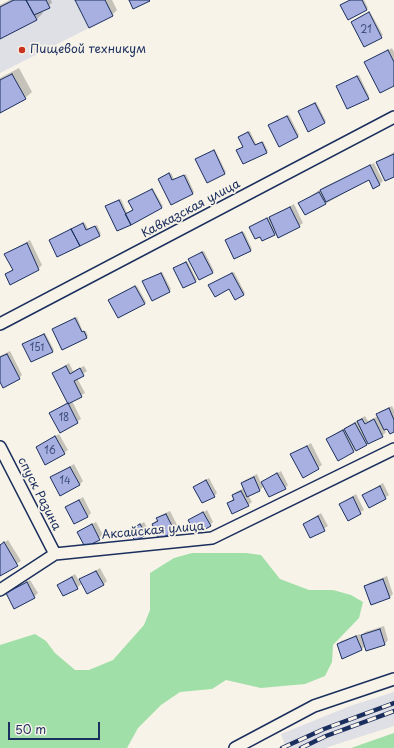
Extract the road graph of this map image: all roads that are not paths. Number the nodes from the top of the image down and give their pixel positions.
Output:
1 (394, 117) edge
2 (0, 324) edge
3 (0, 446) edge
4 (394, 449) edge
5 (55, 554) junction
6 (0, 590) edge
7 (394, 680) edge
8 (235, 748) edge

1 - 2 street, Кавказская улица
3 - 5 street, спуск Разина
4 - 5 street, Аксайская улица
5 - 6 street, Аксайская улица
7 - 8 street

